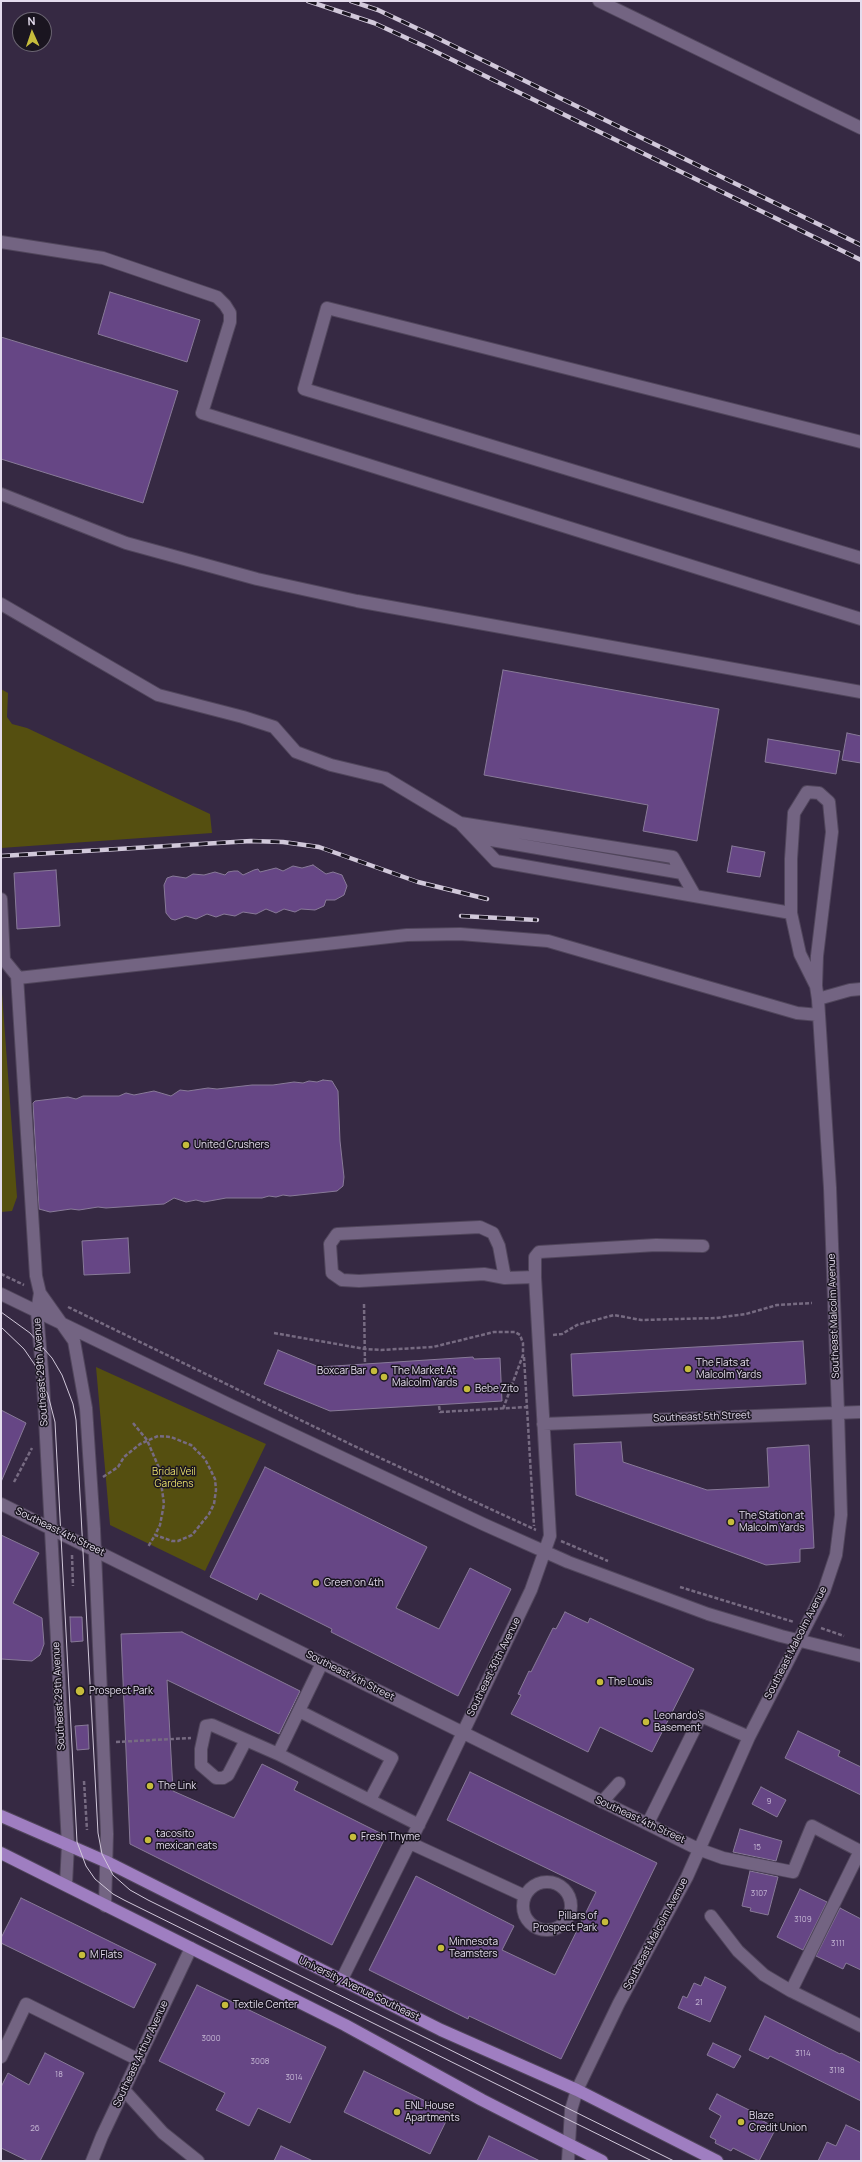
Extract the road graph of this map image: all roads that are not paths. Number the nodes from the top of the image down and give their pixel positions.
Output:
1 (599, 1) edge
2 (861, 128) edge
3 (1, 242) edge
4 (861, 442) edge
5 (1, 494) edge
6 (861, 558) edge
7 (1, 604) edge
8 (861, 619) edge
9 (861, 692) edge
10 (460, 823) junction
11 (474, 837) junction
12 (682, 872) junction
13 (694, 894) junction
14 (1, 899) edge
15 (791, 913) junction
16 (18, 978) junction
17 (816, 986) junction
18 (861, 990) edge
19 (818, 999) junction
20 (819, 1015) junction
21 (703, 1246) dead end
22 (535, 1277) junction
23 (505, 1278) junction
24 (40, 1293) junction
25 (1, 1294) edge
26 (37, 1312) junction
27 (63, 1324) junction
28 (838, 1412) junction
29 (861, 1412) edge
30 (543, 1424) junction
31 (1, 1504) edge
32 (50, 1528) junction
33 (94, 1549) junction
34 (545, 1552) junction
35 (798, 1640) junction
36 (861, 1656) edge
37 (322, 1663) junction
38 (299, 1711) junction
39 (463, 1732) junction
40 (749, 1737) junction
41 (246, 1740) junction
42 (278, 1754) junction
43 (619, 1783) dead end
44 (370, 1800) junction
45 (602, 1802) junction
46 (1, 1816) edge
47 (648, 1823) junction
48 (419, 1825) junction
49 (410, 1843) junction
50 (68, 1845) junction
51 (698, 1848) junction
52 (1, 1853) edge
53 (107, 1862) junction
54 (66, 1884) junction
55 (525, 1896) dead end
56 (105, 1906) junction
57 (711, 1916) dead end
58 (191, 1948) junction
59 (341, 1981) junction
60 (790, 1991) junction
61 (861, 2026) edge
62 (1, 2057) edge
63 (139, 2060) junction
64 (124, 2090) junction
65 (577, 2090) junction
66 (569, 2144) junction
67 (92, 2161) edge
68 (198, 2161) edge
69 (568, 2161) edge
70 (602, 2161) edge
71 (717, 2161) edge

1 - 2 street
3 - 8 street
4 - 6 street
5 - 9 street
7 - 10 street
10 - 11 street
10 - 12 street
11 - 12 street
11 - 13 street
12 - 13 street
13 - 15 street
14 - 16 street
15 - 17 street
15 - 17 street
16 - 20 street
16 - 24 street
17 - 19 street, Southeast Malcolm Avenue
18 - 19 street
19 - 20 street, Southeast Malcolm Avenue
20 - 28 street, Southeast Malcolm Avenue
21 - 22 street, Southeast 30th Avenue
22 - 23 street
22 - 30 street, Southeast 30th Avenue
23 - 23 street
24 - 26 street, Southeast 29th Avenue
24 - 27 street, Southeast 29th Avenue
25 - 26 street
26 - 27 street
26 - 32 street, Southeast 29th Avenue
27 - 33 street, Southeast 29th Avenue
27 - 34 street
28 - 29 street, Southeast 5th Street
28 - 30 street, Southeast 5th Street
28 - 35 street, Southeast Malcolm Avenue
30 - 34 street, Southeast 30th Avenue
31 - 32 street, Southeast 4th Street
32 - 33 street, Southeast 4th Street
32 - 50 street, Southeast 29th Avenue
33 - 37 street, Southeast 4th Street
33 - 53 street, Southeast 29th Avenue
34 - 35 street
34 - 39 street, Southeast 30th Avenue
35 - 36 street
35 - 40 street, Southeast Malcolm Avenue
37 - 38 street
37 - 39 street, Southeast 4th Street
38 - 42 street
38 - 44 street
39 - 45 street, Southeast 4th Street
39 - 48 street, Southeast 30th Avenue
40 - 47 street
40 - 51 street, Southeast Malcolm Avenue
41 - 41 street
41 - 42 street
42 - 44 street
43 - 45 street
44 - 48 street
45 - 47 street, Southeast 4th Street
46 - 50 main road, University Avenue Southeast
47 - 51 street, Southeast 4th Street
48 - 49 street, Southeast 30th Avenue
49 - 55 street
49 - 59 street, Southeast 30th Avenue
50 - 53 main road, University Avenue Southeast
50 - 54 street, Southeast 29th Avenue
51 - 60 street, Southeast 4th Street
51 - 65 street, Southeast Malcolm Avenue
52 - 54 main road
53 - 56 street, Southeast 29th Avenue
53 - 59 main road, University Avenue Southeast
54 - 56 main road
56 - 58 main road
57 - 60 street
58 - 63 street, Southeast Arthur Avenue
58 - 66 main road
59 - 65 main road, University Avenue Southeast
60 - 61 street
62 - 63 street
63 - 64 street, Southeast Arthur Avenue
64 - 67 street, Southeast Arthur Avenue
64 - 68 street
65 - 66 street, Southeast Malcolm Avenue
65 - 71 main road, University Avenue Southeast
66 - 69 street, Southeast Malcolm Avenue
66 - 70 main road

